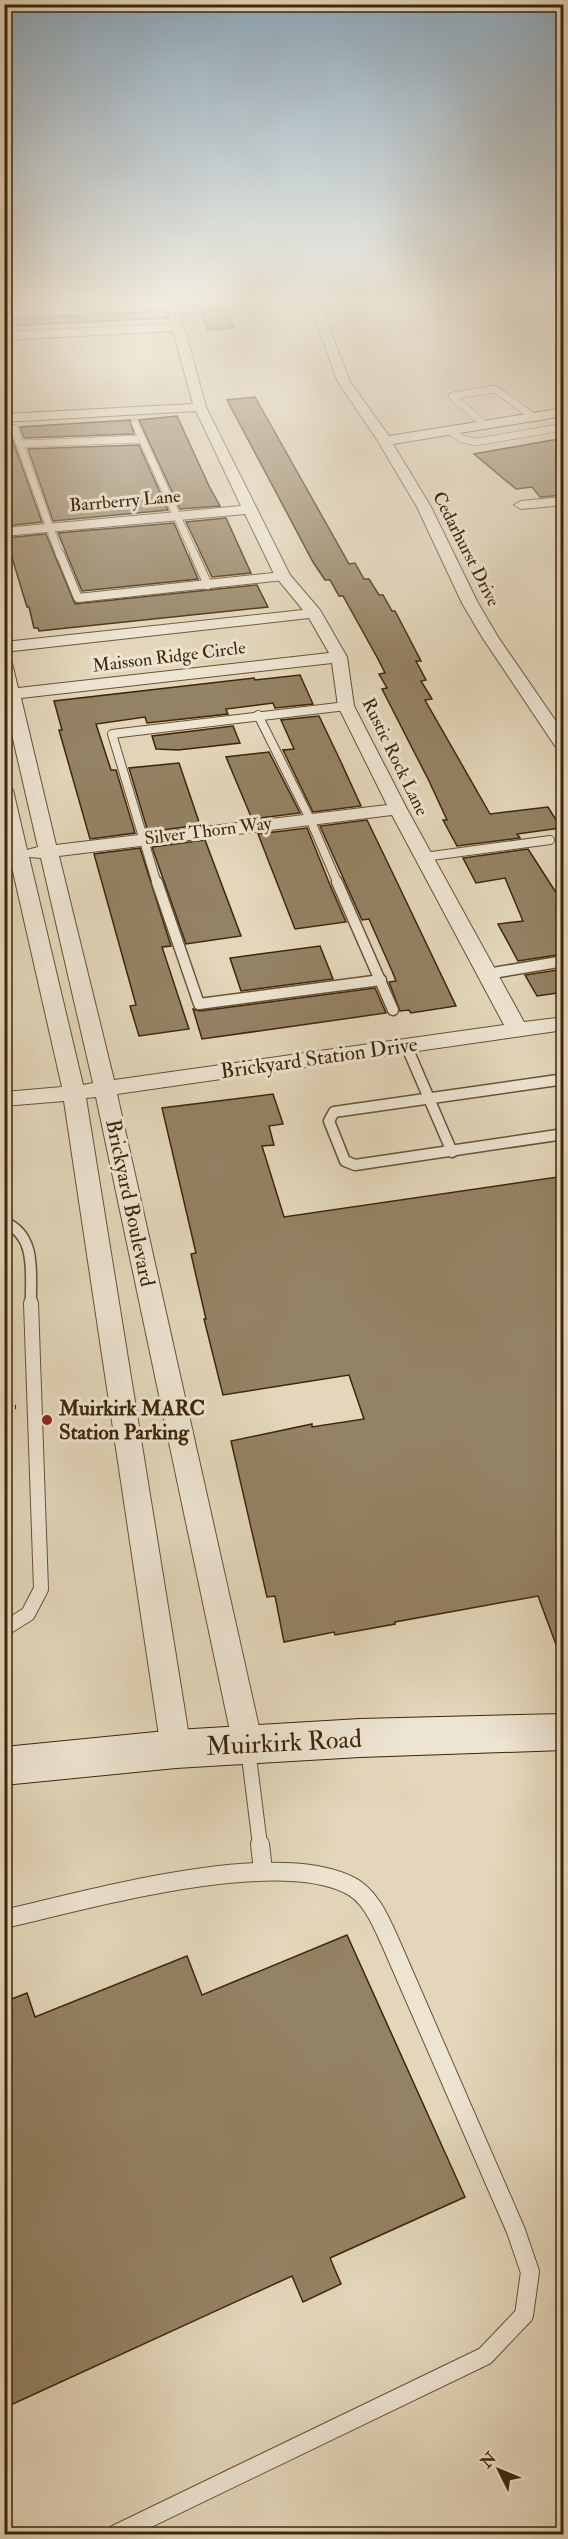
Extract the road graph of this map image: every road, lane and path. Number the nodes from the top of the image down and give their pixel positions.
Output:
1 (63, 418) edge
2 (206, 418) edge
3 (369, 418) edge
4 (478, 418) edge
5 (525, 418) edge
6 (9, 423) edge
7 (135, 423) dead end
8 (485, 425) junction
9 (564, 427) edge
10 (450, 431) junction
11 (142, 439) junction
12 (385, 441) junction
13 (20, 444) junction
14 (564, 501) edge
15 (521, 505) dead end
16 (250, 509) junction
17 (178, 516) junction
18 (49, 528) junction
19 (4, 532) edge
20 (283, 576) junction
21 (208, 585) junction
22 (314, 613) junction
23 (4, 647) edge
24 (339, 657) junction
25 (4, 663) edge
26 (8, 695) edge
27 (346, 706) junction
28 (258, 715) junction
29 (564, 746) edge
30 (4, 790) edge
31 (398, 809) junction
32 (310, 819) junction
33 (142, 839) junction
34 (550, 840) dead end
35 (50, 850) junction
36 (20, 855) junction
37 (424, 857) junction
38 (564, 961) edge
39 (487, 974) junction
40 (381, 980) junction
41 (393, 1010) dead end
42 (564, 1023) edge
43 (517, 1029) junction
44 (406, 1045) junction
45 (564, 1082) edge
46 (105, 1088) junction
47 (74, 1093) junction
48 (429, 1098) junction
49 (4, 1099) edge
50 (564, 1134) edge
51 (452, 1152) junction
52 (4, 1222) edge
53 (4, 1629) edge
54 (564, 1732) edge
55 (248, 1744) junction
56 (176, 1749) junction
57 (4, 1766) edge
58 (262, 1870) junction
59 (4, 1919) edge
60 (116, 2535) edge

1 - 6 street
2 - 16 street, Rustic Rock Lane
3 - 12 street, Cedarhurst Drive
4 - 8 lane
5 - 8 street
6 - 13 lane
7 - 11 lane
8 - 10 street
9 - 10 lane
10 - 12 street
11 - 13 lane
11 - 17 lane
12 - 29 street, Cedarhurst Drive
13 - 18 lane
14 - 15 street
16 - 17 street, Barrberry Lane
16 - 20 street, Rustic Rock Lane
17 - 18 street, Barrberry Lane
17 - 21 lane
18 - 19 street, Barrberry Lane
18 - 21 lane
20 - 21 lane
20 - 22 street, Rustic Rock Lane
22 - 23 street, Maisson Ridge Circle
22 - 24 street, Rustic Rock Lane
24 - 26 street, Maisson Ridge Circle
24 - 27 street, Rustic Rock Lane
25 - 26 street, Brickyard Boulevard
26 - 35 street, Brickyard Boulevard
27 - 28 lane
27 - 31 street, Rustic Rock Lane
28 - 32 lane
28 - 33 lane
30 - 36 street, Brickyard Boulevard
31 - 32 street, Silver Thorn Way
31 - 37 street, Rustic Rock Lane
32 - 33 street, Silver Thorn Way
32 - 40 lane
33 - 35 street, Silver Thorn Way
33 - 40 lane
34 - 37 lane
35 - 36 street, Silver Thorn Way
35 - 46 street, Brickyard Boulevard
36 - 47 street, Brickyard Boulevard
37 - 39 street, Rustic Rock Lane
38 - 39 lane
39 - 43 street, Rustic Rock Lane
40 - 41 lane
42 - 43 street, Brickyard Station Drive
43 - 44 street, Brickyard Station Drive
44 - 46 street, Brickyard Station Drive
44 - 48 lane
45 - 48 lane
46 - 47 street, Brickyard Station Drive
46 - 55 street, Brickyard Boulevard
47 - 49 street, Brickyard Station Drive
47 - 56 street, Brickyard Boulevard
48 - 51 lane
48 - 51 lane
50 - 51 lane
52 - 53 lane
54 - 55 main road, Muirkirk Road
55 - 56 main road, Muirkirk Road
55 - 58 lane
56 - 57 main road, Muirkirk Road
58 - 59 lane
58 - 60 lane

